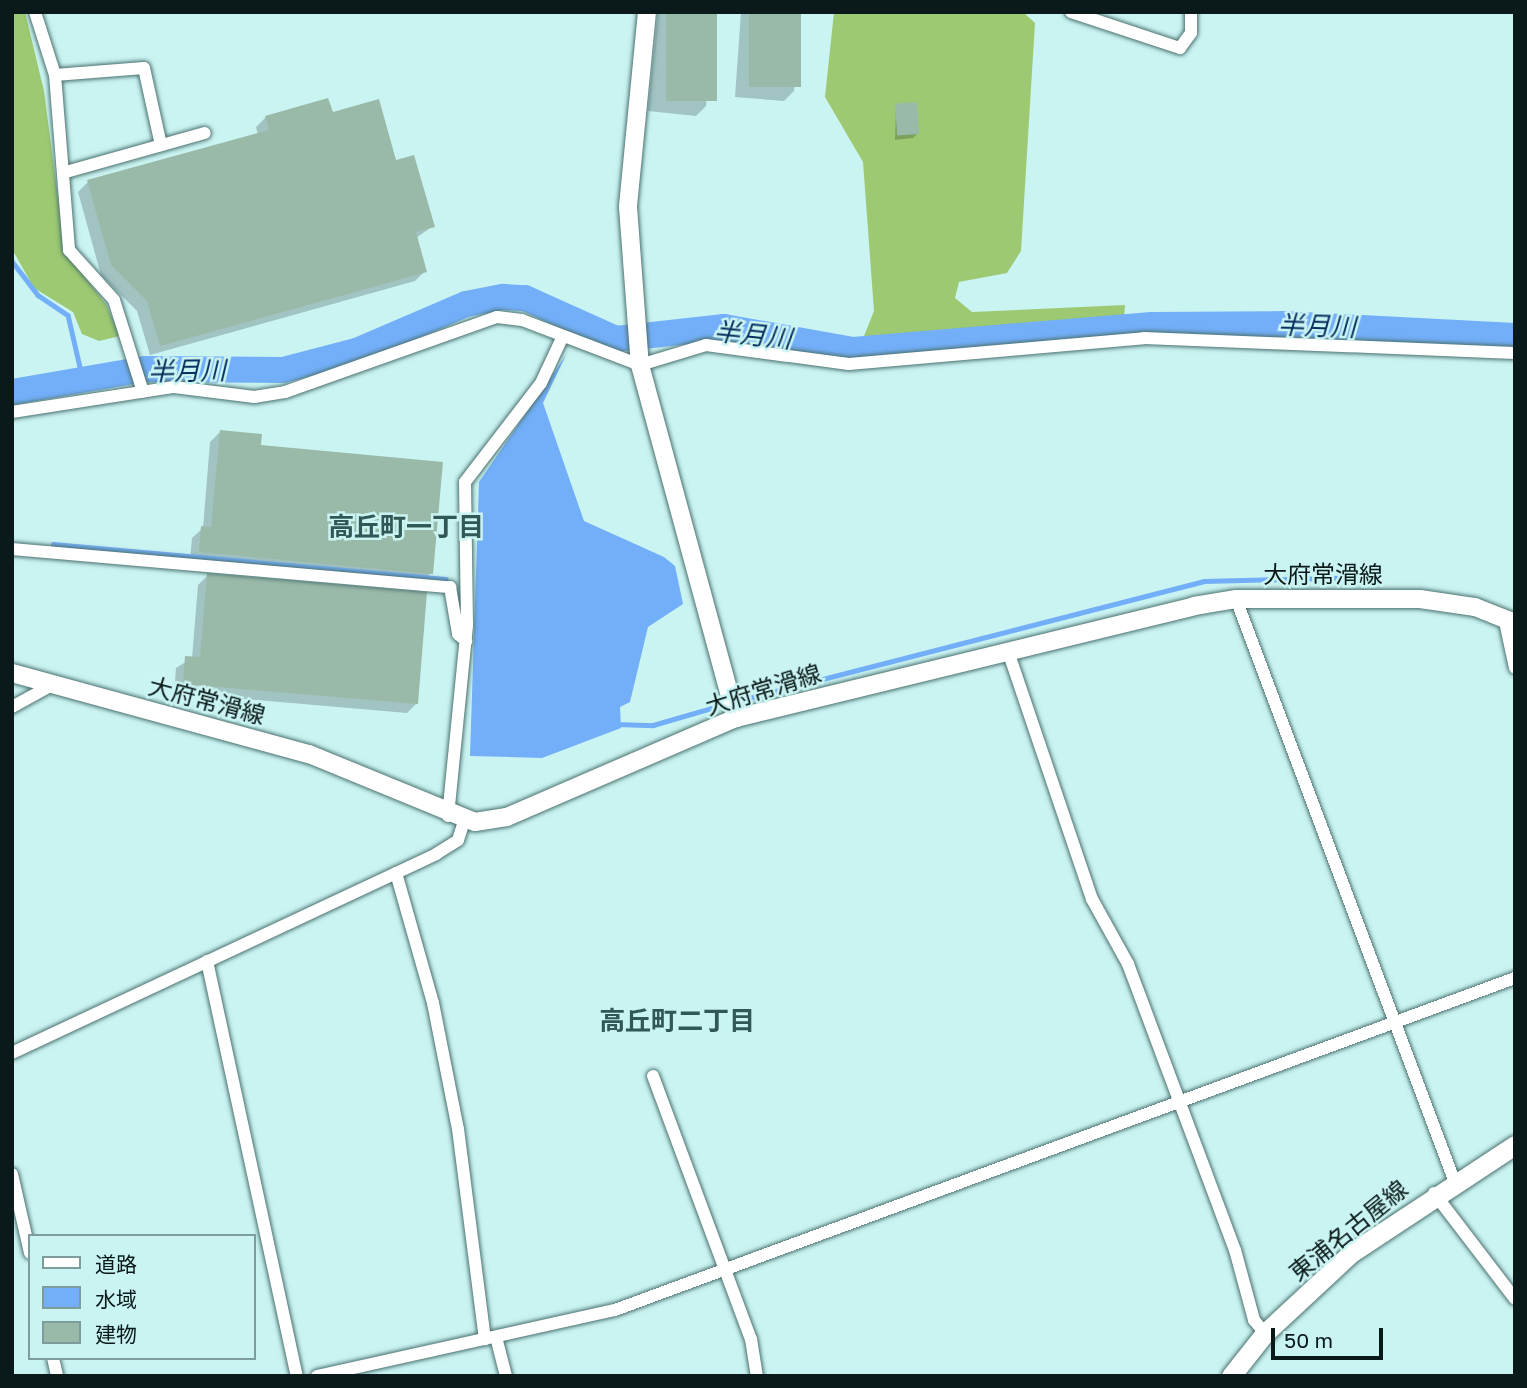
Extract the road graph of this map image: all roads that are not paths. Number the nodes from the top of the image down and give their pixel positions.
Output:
1 (35, 12) edge
2 (647, 12) edge
3 (1071, 12) edge
4 (1191, 12) edge
5 (55, 75) junction
6 (205, 133) dead end
7 (161, 145) junction
8 (66, 172) junction
9 (562, 338) junction
10 (1515, 353) edge
11 (640, 358) junction
12 (143, 392) junction
13 (12, 412) edge
14 (12, 549) edge
15 (1236, 599) junction
16 (1509, 620) edge
17 (466, 641) junction
18 (1007, 651) junction
19 (1515, 668) edge
20 (12, 673) edge
21 (52, 685) junction
22 (12, 707) edge
23 (736, 718) junction
24 (456, 818) junction
25 (396, 873) junction
26 (208, 961) junction
27 (1515, 978) edge
28 (1392, 1024) junction
29 (12, 1053) edge
30 (653, 1076) dead end
31 (1180, 1102) junction
32 (1515, 1145) edge
33 (12, 1174) edge
34 (1454, 1180) junction
35 (1434, 1194) junction
36 (28, 1244) edge
37 (726, 1269) junction
38 (1515, 1299) edge
39 (1265, 1333) junction
40 (491, 1338) junction
41 (297, 1376) edge
42 (317, 1376) edge
43 (506, 1376) edge
44 (757, 1376) edge
45 (1231, 1376) edge

1 - 5 street
2 - 11 main road
3 - 4 street
5 - 7 street
5 - 8 street
6 - 7 street
7 - 8 street
8 - 12 street
9 - 11 street
9 - 12 street
9 - 17 street
10 - 11 street
11 - 23 main road
12 - 13 street
14 - 17 street
15 - 16 main road, 大府常滑線
15 - 18 main road, 大府常滑線
15 - 28 street
16 - 19 street
17 - 24 street
18 - 23 main road, 大府常滑線
18 - 31 street
20 - 21 main road, 大府常滑線
21 - 22 street
21 - 24 main road, 大府常滑線
23 - 24 main road, 大府常滑線
24 - 25 street
25 - 26 street
25 - 40 street
26 - 29 street
26 - 41 street
27 - 28 street
28 - 31 street
28 - 34 street
30 - 37 street
31 - 37 street
31 - 39 street
32 - 34 main road, 東浦名古屋線
33 - 36 street
34 - 35 main road, 東浦名古屋線
35 - 38 street
35 - 39 main road, 東浦名古屋線
37 - 40 street
37 - 44 street
39 - 45 main road, 東浦名古屋線
40 - 42 street
40 - 43 street

